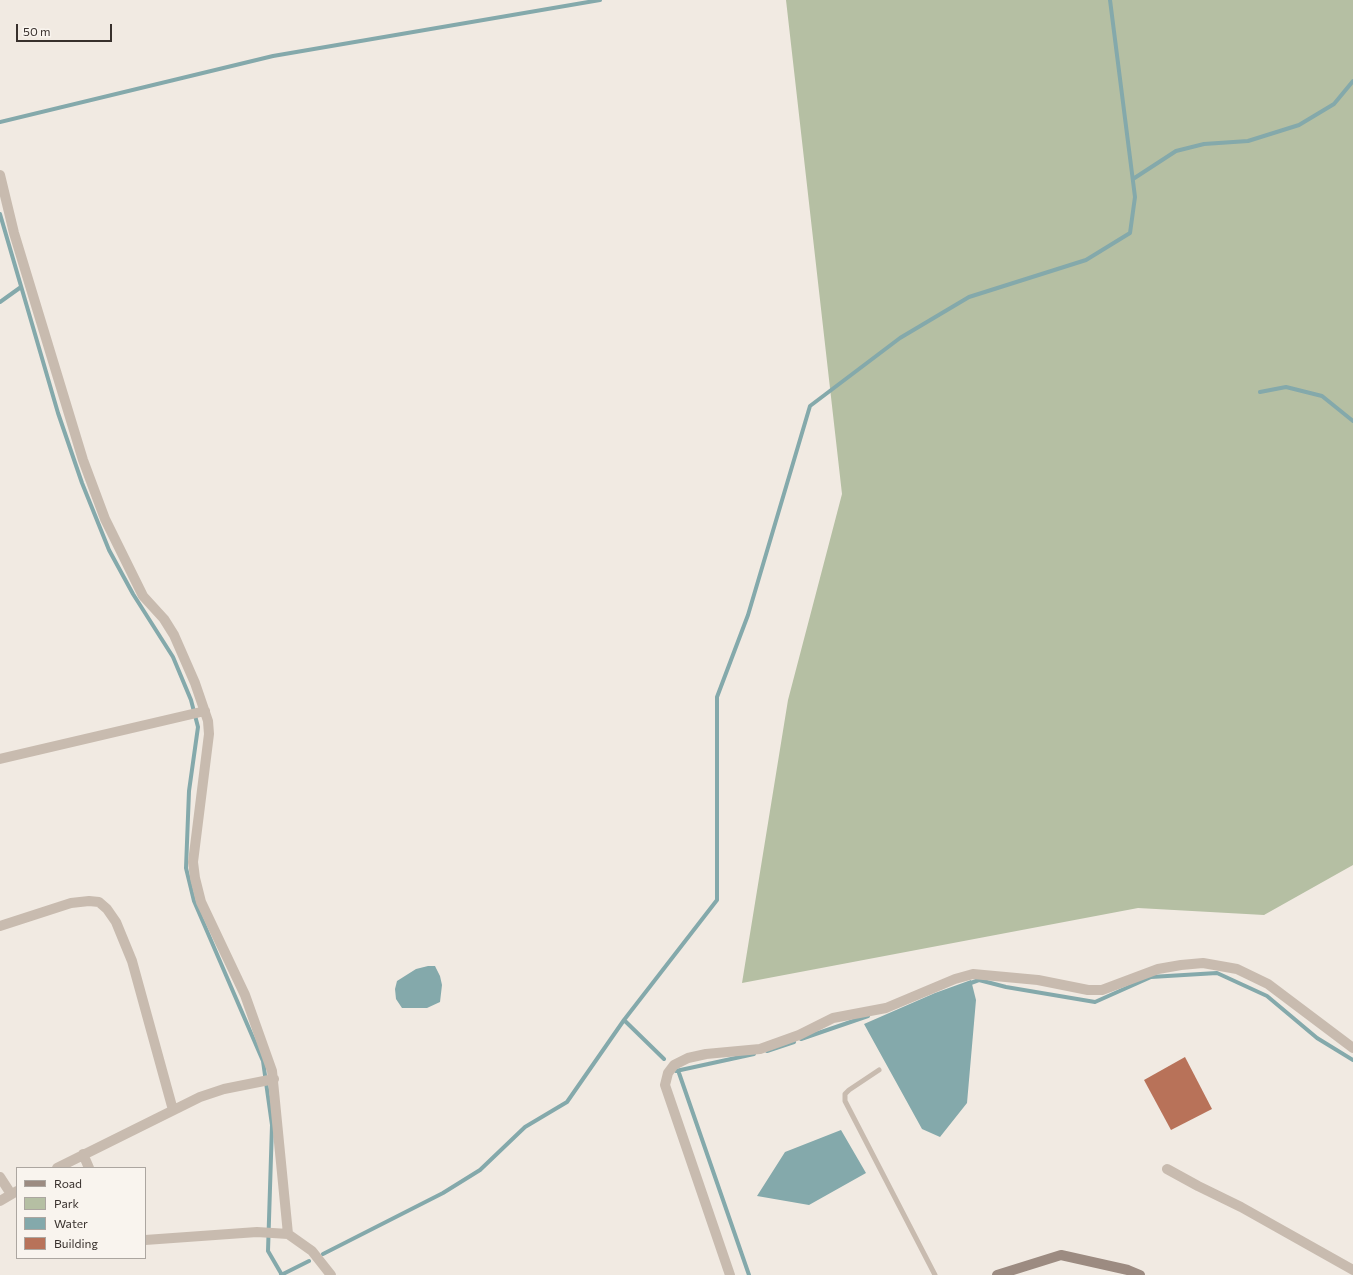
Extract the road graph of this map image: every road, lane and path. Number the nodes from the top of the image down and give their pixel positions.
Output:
1 (0, 175) edge
2 (202, 712) junction
3 (0, 759) edge
4 (0, 926) edge
5 (1353, 1048) edge
6 (879, 1070) dead end
7 (270, 1079) junction
8 (173, 1110) junction
9 (83, 1154) junction
10 (60, 1167) edge
11 (89, 1167) edge
12 (1167, 1169) dead end
13 (0, 1177) edge
14 (14, 1193) edge
15 (0, 1201) edge
16 (288, 1234) junction
17 (146, 1240) edge
18 (1353, 1270) edge
19 (331, 1275) edge
20 (730, 1275) edge
21 (935, 1275) edge
22 (997, 1275) edge
23 (1140, 1275) edge

1 - 2 street
2 - 3 street
2 - 7 street
4 - 8 street
5 - 20 street
6 - 21 lane
7 - 8 street
7 - 16 street
8 - 9 street
9 - 10 street
9 - 11 street
12 - 18 street
13 - 14 street
14 - 15 street
16 - 17 street
16 - 19 street
22 - 23 main road

